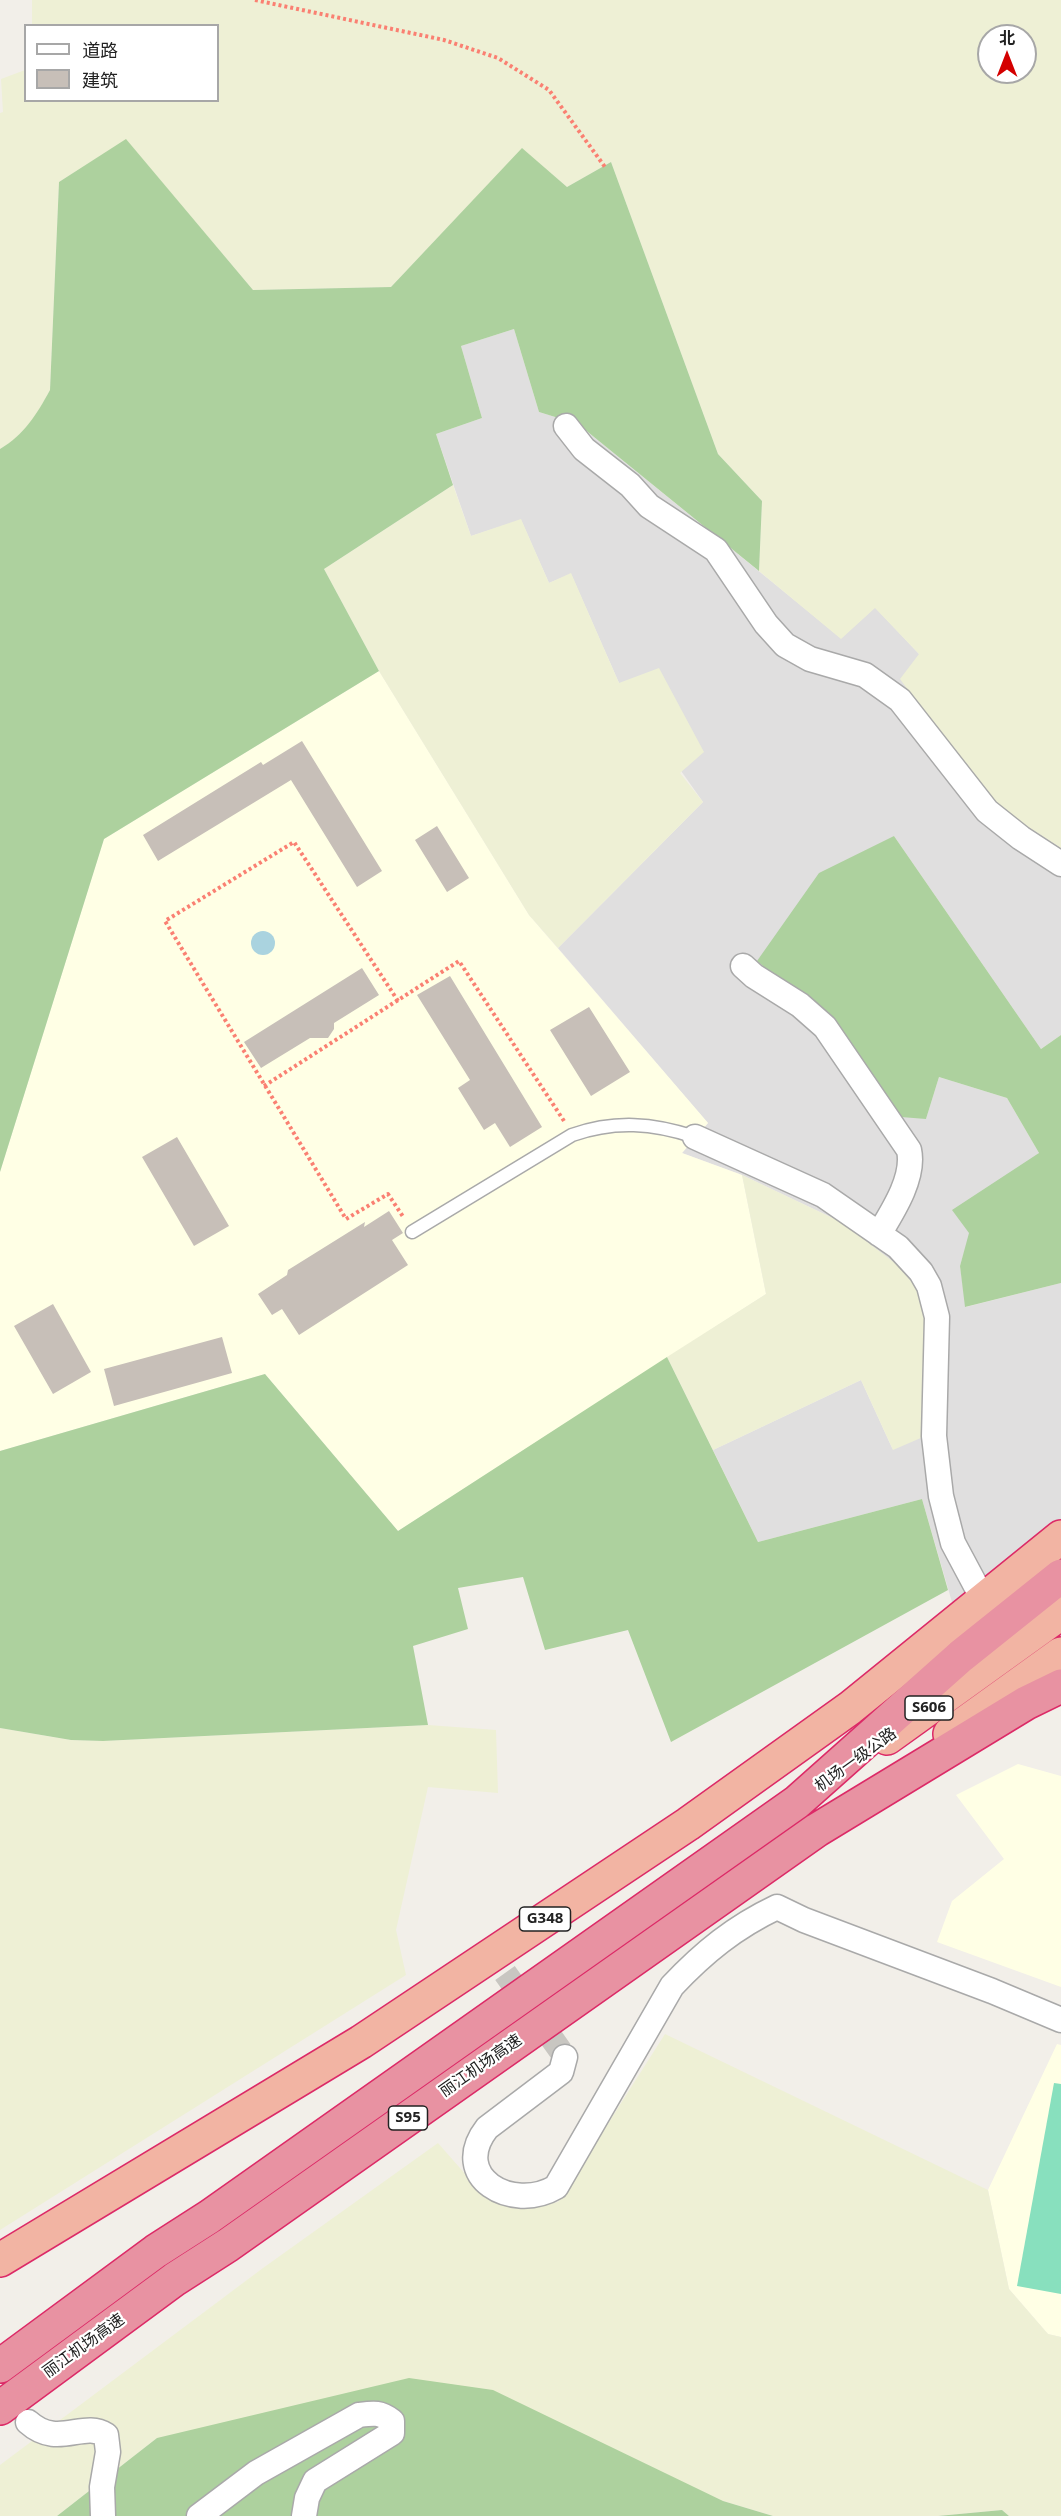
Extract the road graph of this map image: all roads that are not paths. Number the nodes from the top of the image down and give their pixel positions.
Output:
1 (566, 426) dead end
2 (1061, 864) edge
3 (743, 966) dead end
4 (695, 1137) joint
5 (412, 1232) road end
6 (879, 1234) junction
7 (1061, 1537) edge
8 (1061, 1576) edge
9 (984, 1601) junction
10 (1061, 1613) edge
11 (1061, 1654) edge
12 (1061, 1686) edge
13 (797, 1802) junction
14 (816, 1830) junction
15 (1061, 2020) edge
16 (565, 2057) dead end
17 (0, 2260) edge
18 (0, 2366) edge
19 (14, 2415) edge
20 (103, 2516) edge
21 (199, 2516) edge
22 (304, 2516) edge

1 - 2 street
3 - 6 street
4 - 5 lane
4 - 6 street
6 - 9 street
7 - 9 highway, G348
8 - 13 highway, 丽江机场高速
9 - 17 highway, G348
10 - 13 highway, 机场一级公路 / S606
11 - 14 highway, 机场一级公路 / S606
12 - 14 highway, 丽江机场高速
13 - 18 highway, 丽江机场高速 / S95
14 - 19 highway, 丽江机场高速 / S95
15 - 16 street
19 - 20 street
21 - 22 street

